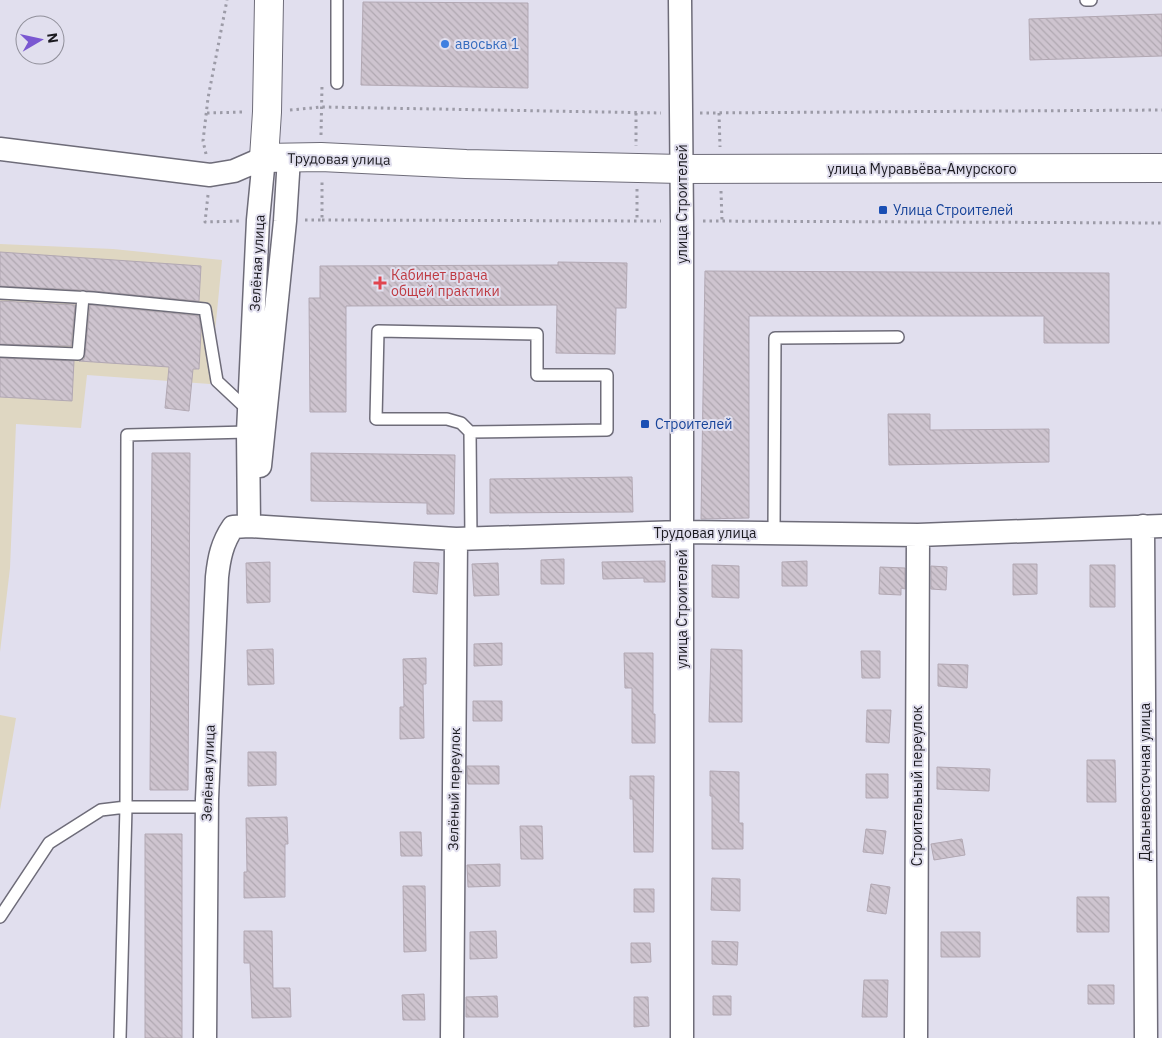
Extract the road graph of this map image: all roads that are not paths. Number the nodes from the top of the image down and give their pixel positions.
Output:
1 (269, 0) edge
2 (338, 0) edge
3 (680, 0) edge
4 (1086, 0) edge
5 (1091, 0) edge
6 (337, 83) dead end
7 (0, 149) edge
8 (276, 158) junction
9 (1162, 168) edge
10 (681, 169) junction
11 (0, 294) edge
12 (83, 297) junction
13 (898, 337) dead end
14 (0, 351) edge
15 (248, 422) junction
16 (470, 432) junction
17 (249, 526) junction
18 (1153, 526) edge
19 (682, 532) junction
20 (774, 533) junction
21 (918, 535) junction
22 (464, 539) junction
23 (126, 807) junction
24 (206, 807) junction
25 (0, 918) edge
26 (120, 1038) edge
27 (205, 1038) edge
28 (452, 1038) edge
29 (682, 1038) edge
30 (916, 1038) edge
31 (1146, 1038) edge

1 - 8 street, Зелёная улица
2 - 6 lane
3 - 10 street, улица Строителей
4 - 5 lane
7 - 8 street, Трудовая улица
8 - 10 street, Трудовая улица
8 - 15 street, Зелёная улица
8 - 17 street, Зелёная улица
9 - 10 street, улица Муравьёва-Амурского
10 - 19 street, улица Строителей
11 - 12 lane
12 - 14 lane
12 - 15 lane
13 - 20 lane
15 - 17 street, Зелёная улица
15 - 23 lane
16 - 16 lane
16 - 22 lane
17 - 22 street, Трудовая улица
17 - 24 street, Зелёная улица
18 - 21 street, Трудовая улица
18 - 31 street, Дальневосточная улица
19 - 20 street, Трудовая улица
19 - 22 street, Трудовая улица
19 - 29 street, улица Строителей
20 - 21 street, Трудовая улица
21 - 30 street, Строительный переулок
22 - 28 street, Зелёный переулок
23 - 24 lane
23 - 25 lane
23 - 26 lane
24 - 27 street, Зелёная улица

